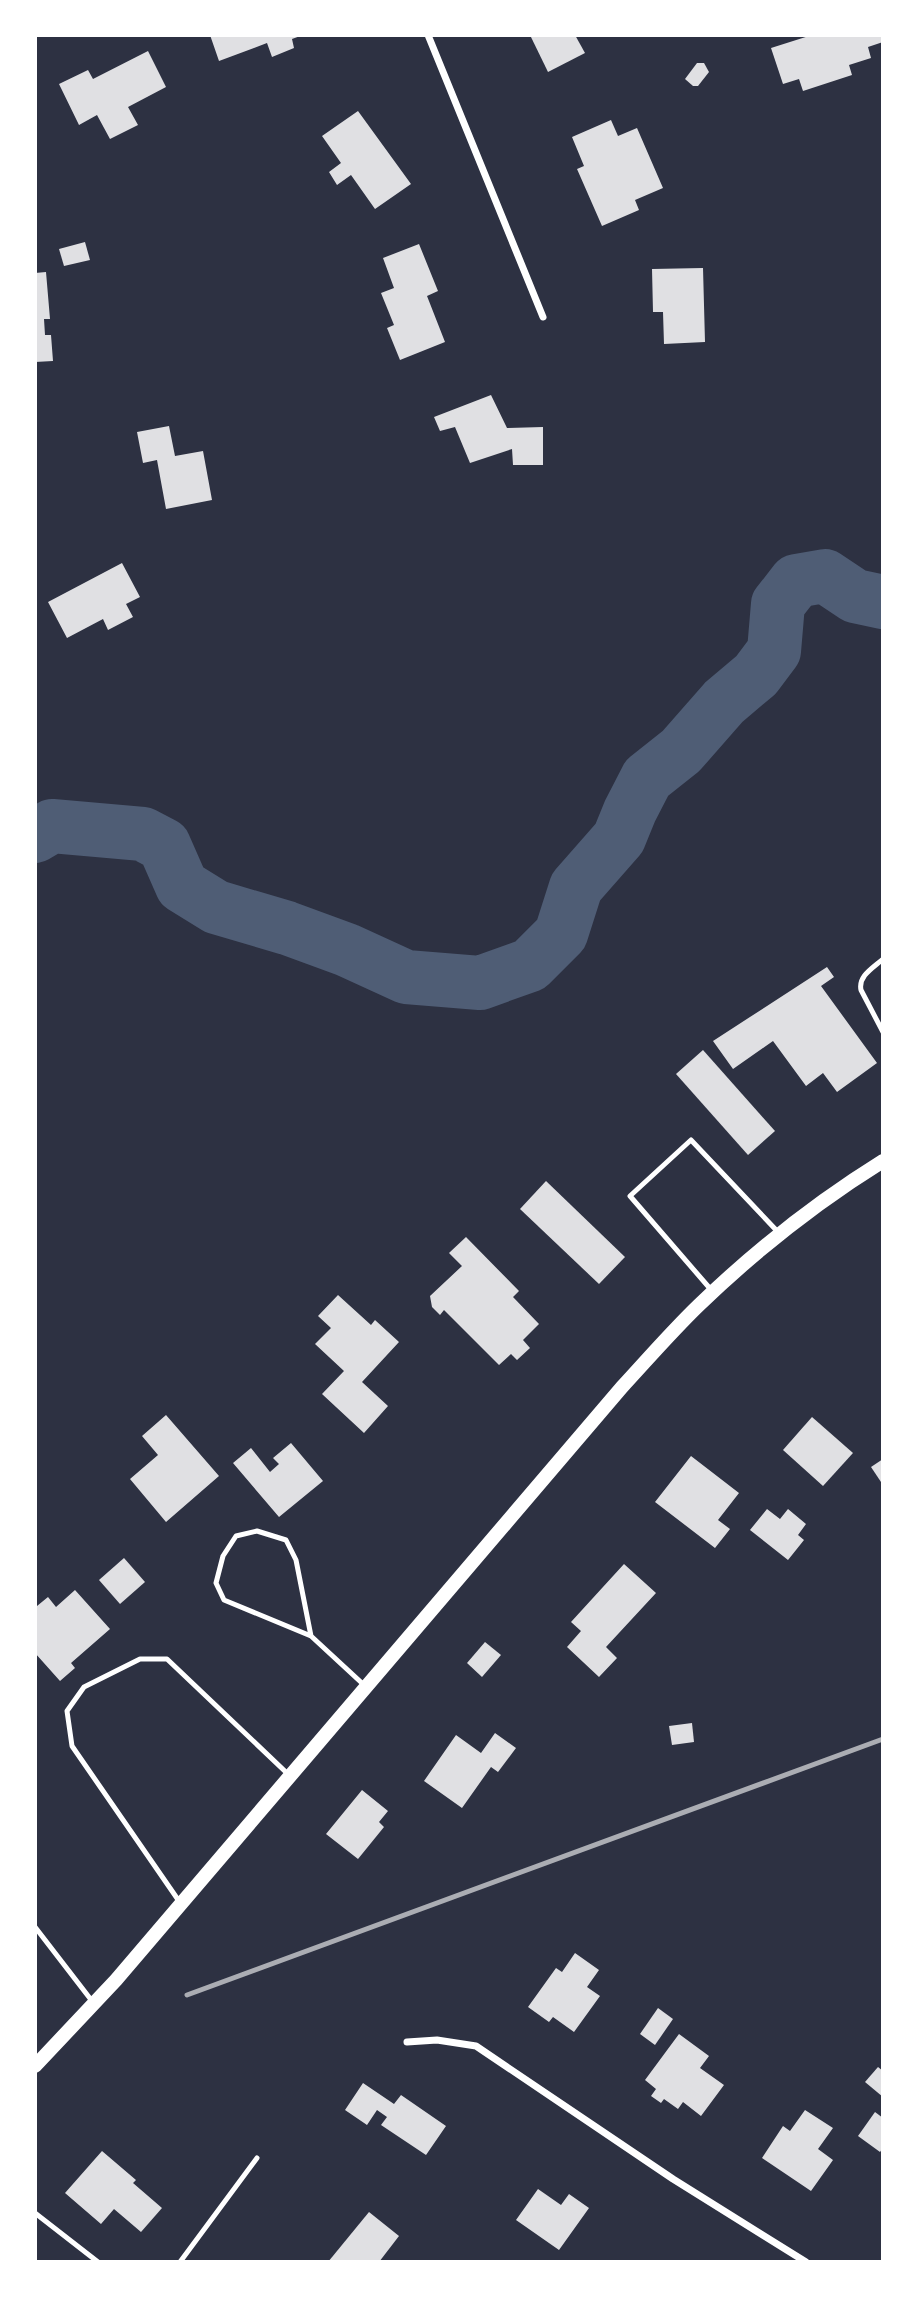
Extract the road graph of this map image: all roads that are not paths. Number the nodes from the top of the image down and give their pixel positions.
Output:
1 (428, 35) edge
2 (543, 317) dead end
3 (883, 959) edge
4 (883, 1032) edge
5 (883, 1161) edge
6 (780, 1234) junction
7 (713, 1292) junction
8 (311, 1636) junction
9 (366, 1687) junction
10 (290, 1776) junction
11 (181, 1904) junction
12 (35, 1927) edge
13 (94, 2003) junction
14 (407, 2042) dead end
15 (35, 2066) edge
16 (257, 2158) dead end
17 (35, 2213) edge
18 (98, 2262) edge
19 (180, 2262) edge
20 (806, 2262) edge

1 - 2 street
3 - 4 lane
5 - 6 main road
6 - 7 main road
6 - 7 lane
7 - 9 main road
8 - 8 lane
8 - 9 lane
9 - 10 main road
10 - 11 main road
10 - 11 lane
11 - 13 main road
12 - 13 lane
13 - 15 main road
14 - 20 street
16 - 19 lane
17 - 18 lane

